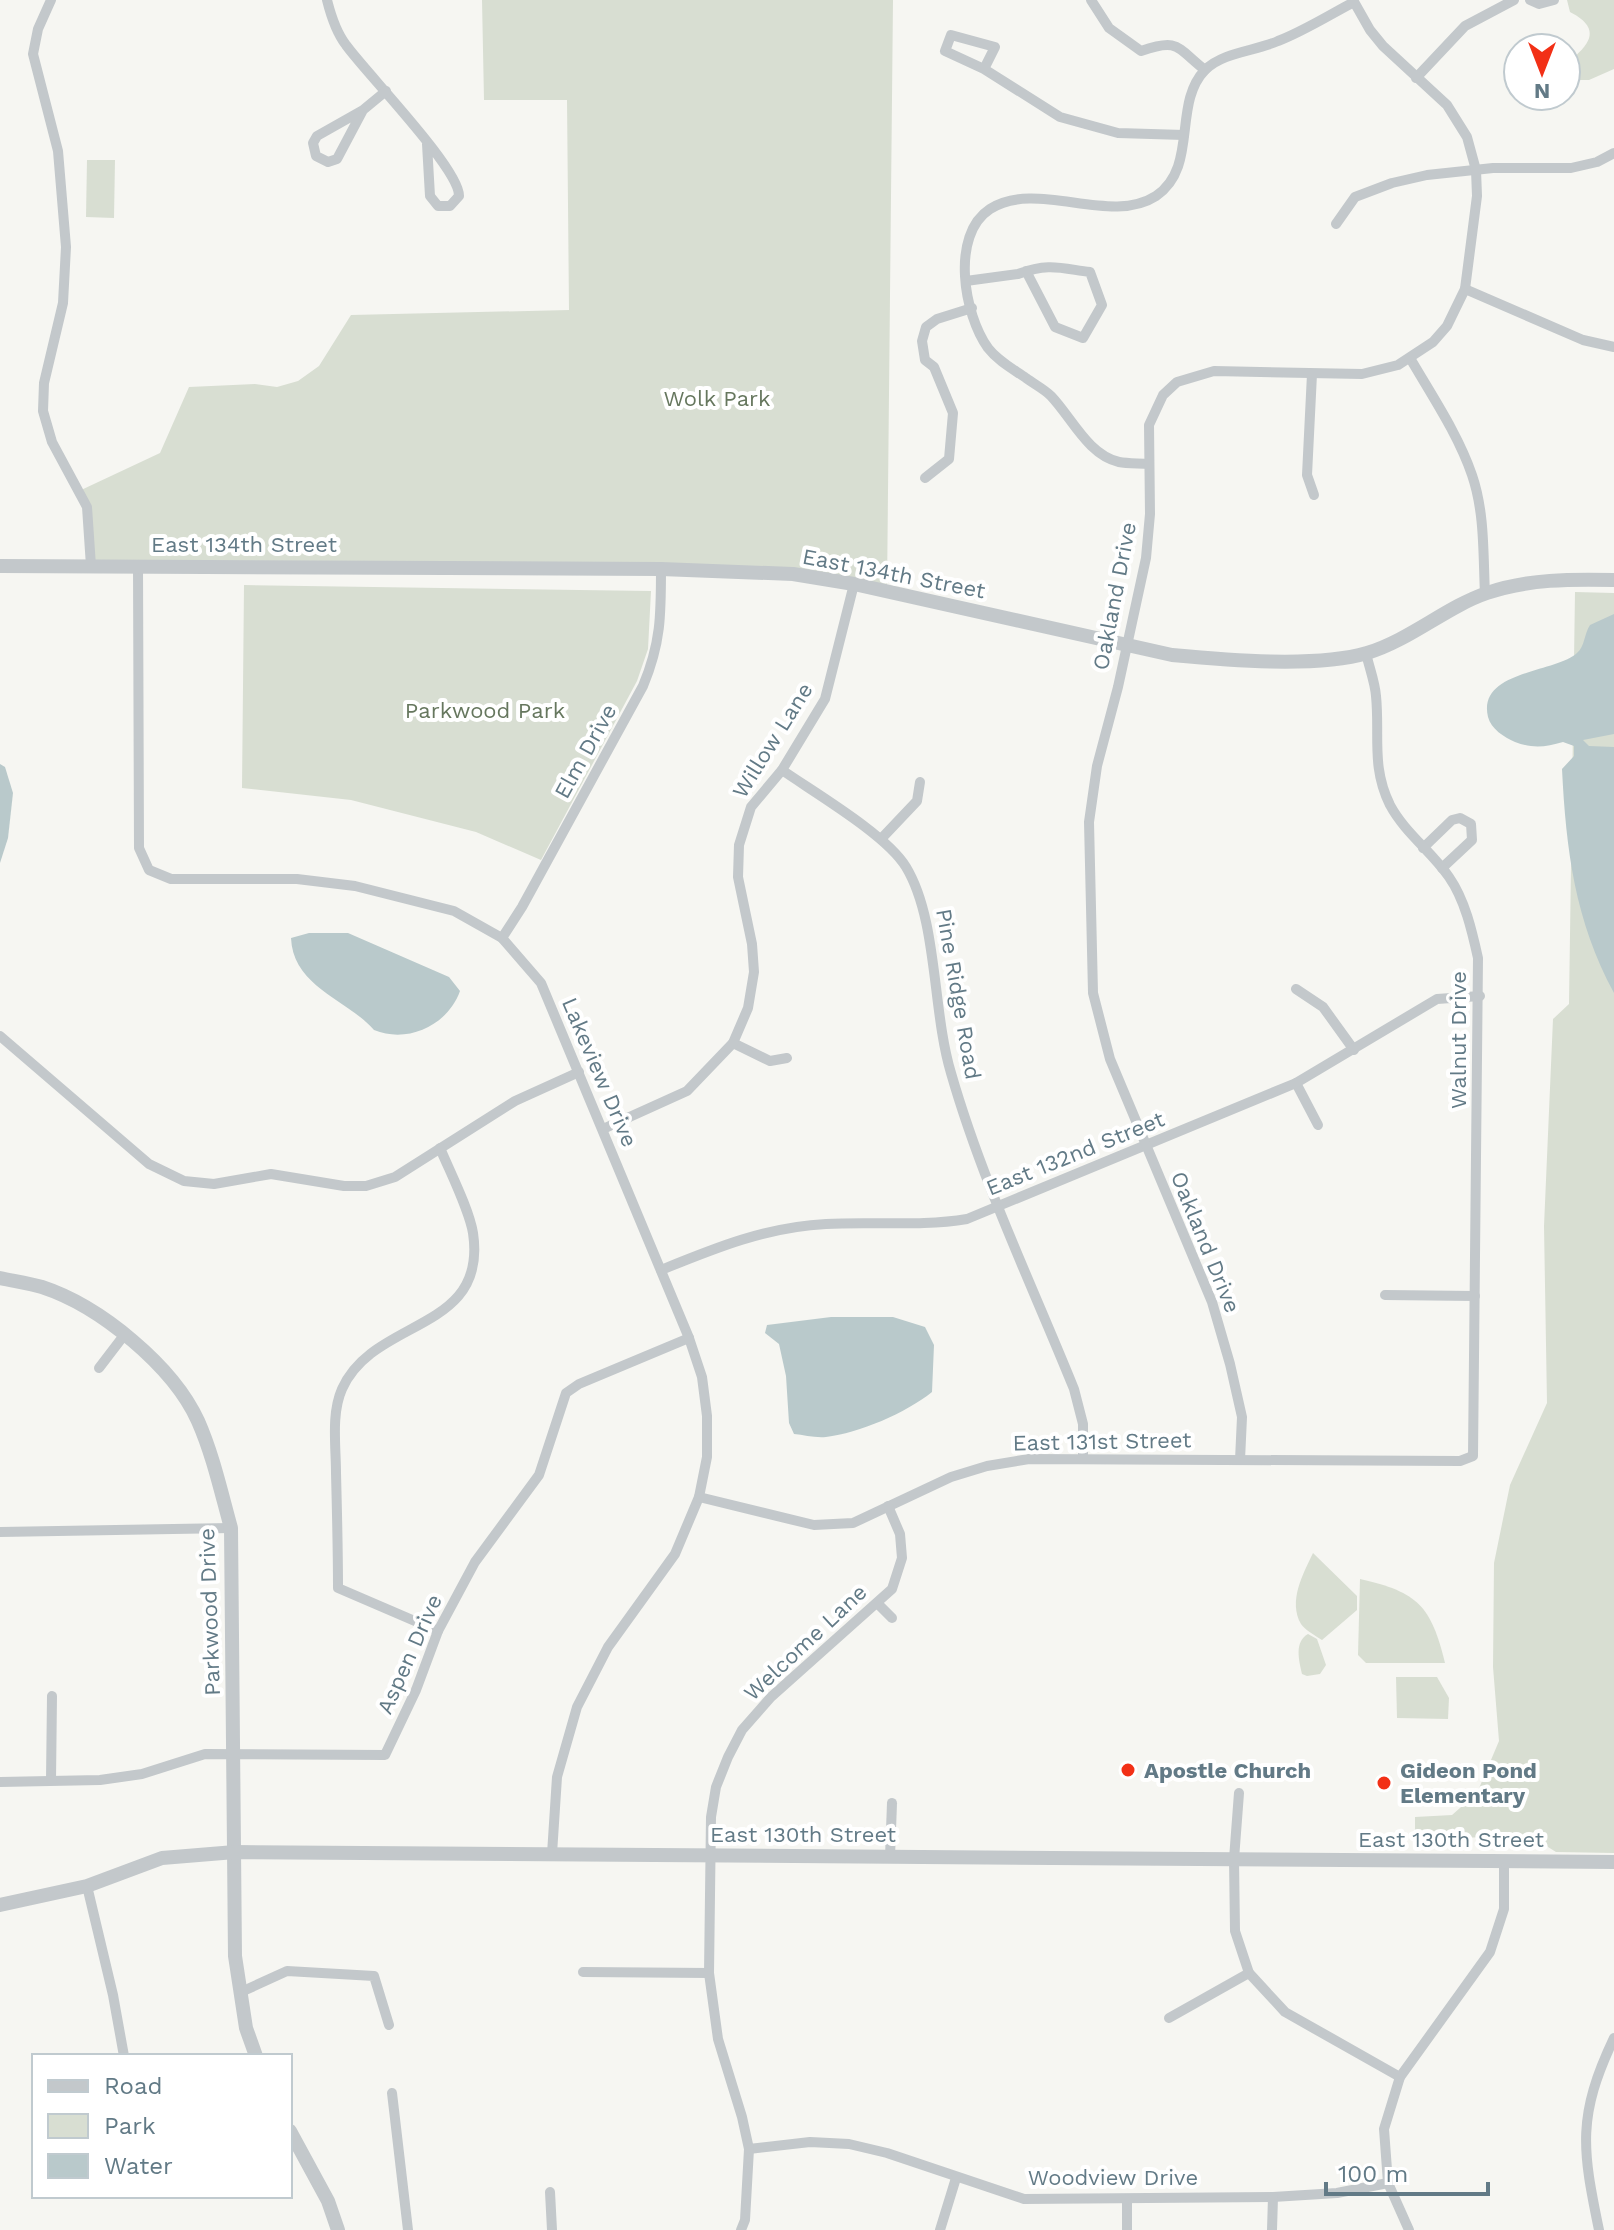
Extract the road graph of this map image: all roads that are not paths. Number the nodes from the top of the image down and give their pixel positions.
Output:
1 (51, 0) edge
2 (327, 0) edge
3 (1091, 0) edge
4 (1514, 0) edge
5 (1530, 0) edge
6 (1554, 0) edge
7 (1354, 1) edge
8 (984, 69) junction
9 (1205, 70) junction
10 (1416, 78) junction
11 (386, 91) junction
12 (363, 110) junction
13 (1184, 135) junction
14 (427, 144) junction
15 (1614, 153) edge
16 (1476, 170) junction
17 (1336, 224) dead end
18 (1026, 271) junction
19 (966, 281) junction
20 (1465, 289) junction
21 (972, 308) junction
22 (1614, 347) edge
23 (1410, 358) junction
24 (1312, 374) junction
25 (1149, 464) junction
26 (925, 478) dead end
27 (1314, 495) dead end
28 (0, 566) edge
29 (91, 566) junction
30 (138, 566) junction
31 (661, 569) junction
32 (1614, 580) edge
33 (854, 584) junction
34 (1485, 594) junction
35 (1126, 645) junction
36 (1366, 653) junction
37 (782, 770) junction
38 (920, 782) dead end
39 (881, 839) junction
40 (1423, 848) junction
41 (1442, 868) junction
42 (502, 938) junction
43 (1296, 989) dead end
44 (1480, 996) junction
45 (0, 1036) edge
46 (733, 1043) junction
47 (1354, 1050) junction
48 (787, 1058) dead end
49 (579, 1072) junction
50 (1296, 1083) junction
51 (1318, 1125) dead end
52 (603, 1129) junction
53 (1146, 1146) junction
54 (440, 1148) junction
55 (1000, 1206) junction
56 (661, 1270) junction
57 (0, 1278) edge
58 (1385, 1295) dead end
59 (1475, 1296) junction
60 (125, 1334) junction
61 (689, 1338) junction
62 (99, 1368) dead end
63 (1473, 1456) joint
64 (1083, 1458) junction
65 (1240, 1460) junction
66 (699, 1497) junction
67 (888, 1506) junction
68 (231, 1528) junction
69 (0, 1532) edge
70 (877, 1603) junction
71 (892, 1618) dead end
72 (438, 1631) junction
73 (52, 1696) dead end
74 (234, 1753) junction
75 (51, 1780) junction
76 (0, 1782) edge
77 (1239, 1793) dead end
78 (892, 1803) dead end
79 (235, 1852) junction
80 (552, 1854) junction
81 (710, 1855) junction
82 (890, 1857) junction
83 (1234, 1859) junction
84 (1504, 1862) junction
85 (1614, 1862) edge
86 (87, 1886) junction
87 (0, 1905) edge
88 (583, 1972) dead end
89 (709, 1973) junction
90 (1249, 1973) junction
91 (241, 1992) junction
92 (1169, 2018) dead end
93 (389, 2025) dead end
94 (1614, 2038) edge
95 (124, 2054) edge
96 (255, 2054) edge
97 (1400, 2077) junction
98 (392, 2093) dead end
99 (292, 2135) edge
100 (749, 2149) junction
101 (956, 2178) junction
102 (1388, 2183) junction
103 (550, 2192) dead end
104 (1273, 2197) junction
105 (1127, 2199) junction
106 (338, 2230) edge
107 (408, 2230) edge
108 (552, 2230) edge
109 (741, 2230) edge
110 (940, 2230) edge
111 (1127, 2230) edge
112 (1272, 2230) edge
113 (1409, 2230) edge
114 (1599, 2230) edge

1 - 29 street
2 - 11 street
3 - 9 street
4 - 10 street
5 - 6 street
7 - 9 street
7 - 10 street, Oakland Drive
8 - 8 street
8 - 13 street
9 - 13 street
10 - 16 street, Oakland Drive
11 - 12 street
11 - 14 street
12 - 12 street
13 - 19 street
14 - 14 street
15 - 16 street
16 - 17 street
16 - 20 street, Oakland Drive
18 - 18 street
18 - 19 street
19 - 21 street
20 - 22 street
20 - 23 street, Oakland Drive
21 - 25 street
21 - 26 street
23 - 24 street, Oakland Drive
23 - 34 street
24 - 25 street, Oakland Drive
24 - 27 street
25 - 35 street, Oakland Drive
28 - 29 street, East 134th Street
29 - 30 street, East 134th Street
30 - 31 street, East 134th Street
30 - 42 street, Lakeview Drive
31 - 33 street, East 134th Street
31 - 42 street, Elm Drive
32 - 34 street, East 134th Street
33 - 35 street, East 134th Street
33 - 37 street, Willow Lane
34 - 36 street, East 134th Street
35 - 36 street, East 134th Street
35 - 53 street, Oakland Drive
36 - 40 street, Walnut Drive
37 - 39 street, Pine Ridge Road
37 - 46 street, Willow Lane
38 - 39 street
39 - 55 street, Pine Ridge Road
40 - 41 street, Walnut Drive
40 - 41 street
41 - 44 street, Walnut Drive
42 - 49 street, Lakeview Drive
43 - 47 street
44 - 47 street, East 132nd Street
44 - 59 street, Walnut Drive
45 - 54 street
46 - 48 street
46 - 52 street, Willow Lane
47 - 50 street, East 132nd Street
49 - 52 street, Lakeview Drive
49 - 54 street
50 - 51 street
50 - 53 street, East 132nd Street
52 - 56 street, Lakeview Drive
53 - 55 street, East 132nd Street
53 - 65 street, Oakland Drive
54 - 72 street
55 - 56 street, East 132nd Street
55 - 64 street, Pine Ridge Road
56 - 61 street, Lakeview Drive
57 - 60 street, Parkwood Drive
58 - 59 street
59 - 63 street, Walnut Drive
60 - 62 street
60 - 68 street, Parkwood Drive
61 - 66 street, Lakeview Drive
61 - 72 street, Aspen Drive
63 - 65 street, East 131st Street
64 - 65 street, East 131st Street
64 - 67 street, East 131st Street
66 - 67 street, East 131st Street
66 - 80 street, Lakeview Drive
67 - 70 street, Welcome Lane
68 - 69 street
68 - 74 street, Parkwood Drive
70 - 71 street
70 - 81 street, Welcome Lane
72 - 74 street, Aspen Drive
73 - 75 street
74 - 75 street, Aspen Drive
74 - 79 street, Parkwood Drive
75 - 76 street, Aspen Drive
77 - 83 street
78 - 82 street
79 - 80 street, East 130th Street
79 - 86 street, East 130th Street
79 - 91 street, Parkwood Drive
80 - 81 street, East 130th Street
81 - 82 street, East 130th Street
81 - 89 street, Welcome Lane
82 - 83 street, East 130th Street
83 - 84 street, East 130th Street
83 - 90 street
84 - 85 street, East 130th Street
84 - 97 street
86 - 87 street, East 130th Street
86 - 95 street
88 - 89 street
89 - 100 street, Welcome Lane
90 - 92 street
90 - 97 street
91 - 93 street
91 - 96 street, Parkwood Drive
94 - 114 street
97 - 102 street
98 - 107 street
99 - 106 street
100 - 101 street, Woodview Drive
100 - 109 street, Welcome Lane
101 - 105 street, Woodview Drive
101 - 110 street
102 - 104 street, Woodview Drive
102 - 113 street
103 - 108 street
104 - 105 street, Woodview Drive
104 - 112 street
105 - 111 street

